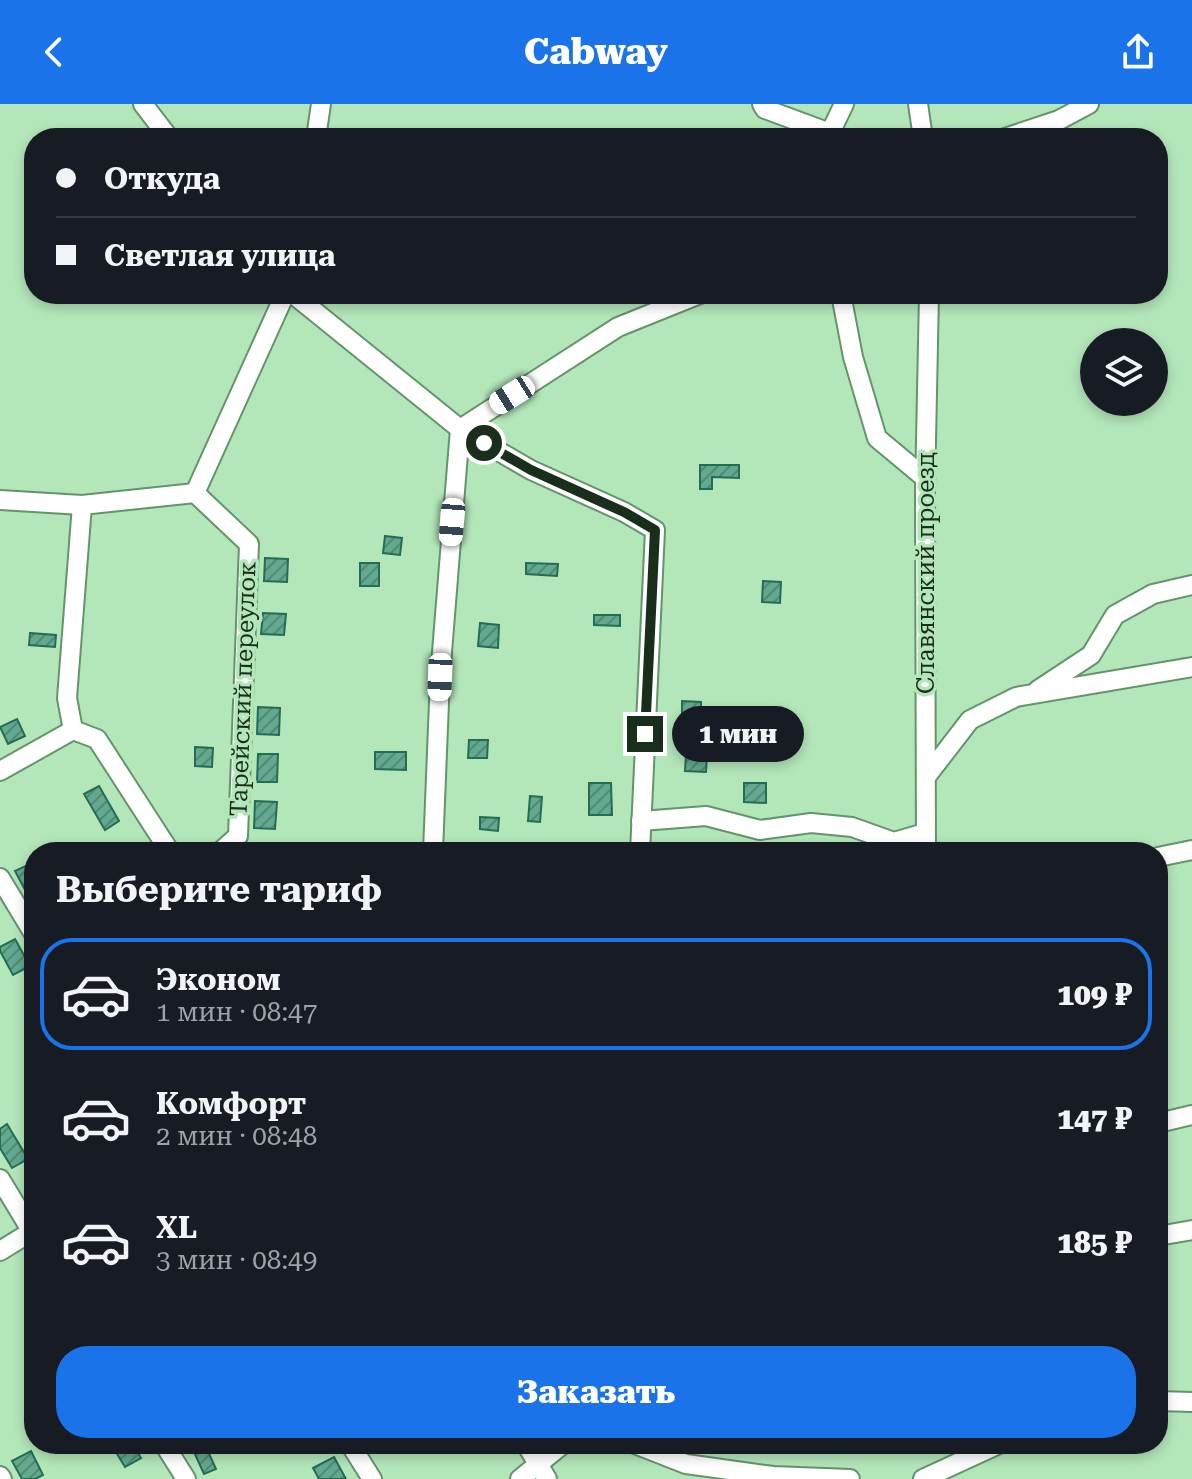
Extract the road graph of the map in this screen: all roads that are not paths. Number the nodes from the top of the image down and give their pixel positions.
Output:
1 (143, 104) edge
2 (321, 104) edge
3 (762, 104) edge
4 (844, 104) edge
5 (918, 104) edge
6 (1089, 104) edge
7 (161, 128) edge
8 (317, 128) edge
9 (811, 128) edge
10 (834, 128) edge
11 (922, 128) edge
12 (1035, 128) edge
13 (280, 304) edge
14 (305, 304) edge
15 (675, 304) edge
16 (843, 304) edge
17 (929, 304) edge
18 (460, 429) junction
19 (925, 478) junction
20 (195, 493) junction
21 (0, 500) edge
22 (82, 505) junction
23 (1192, 585) edge
24 (1192, 667) edge
25 (1032, 694) junction
26 (73, 730) junction
27 (0, 771) edge
28 (926, 777) junction
29 (641, 821) junction
30 (925, 833) junction
31 (164, 842) edge
32 (231, 842) edge
33 (433, 842) edge
34 (640, 842) edge
35 (925, 842) edge
36 (1192, 850) edge
37 (1168, 855) edge
38 (0, 878) edge
39 (24, 918) edge
40 (1192, 1115) edge
41 (1168, 1121) edge
42 (0, 1179) edge
43 (24, 1218) edge
44 (1168, 1223) edge
45 (1192, 1224) edge
46 (1192, 1230) edge
47 (1168, 1234) edge
48 (24, 1237) edge
49 (0, 1251) edge
50 (1168, 1401) edge
51 (1192, 1402) edge
52 (170, 1454) edge
53 (356, 1454) edge
54 (555, 1454) edge
55 (660, 1454) edge
56 (977, 1454) edge
57 (542, 1471) edge
58 (760, 1476) edge
59 (186, 1479) edge
60 (372, 1479) edge
61 (520, 1479) edge
62 (850, 1479) edge
63 (923, 1479) edge

1 - 7 street
2 - 8 street
3 - 9 street
4 - 10 street
5 - 11 street
6 - 12 street
13 - 20 street
14 - 18 street
15 - 18 street
16 - 19 street
17 - 19 street, Славянский проезд
18 - 29 street
18 - 33 street
19 - 28 street, Славянский проезд
20 - 22 street
20 - 32 street, Тарейский переулок
21 - 22 street
22 - 26 street
23 - 25 street
24 - 25 street
25 - 28 street
26 - 27 street
26 - 31 street
28 - 30 street, Славянский проезд
29 - 30 street
29 - 34 street
30 - 35 street, Славянский проезд
36 - 37 street
38 - 39 street
40 - 41 street
42 - 43 street
44 - 45 street
46 - 47 street
48 - 49 street
50 - 51 street
52 - 59 street
53 - 60 street
54 - 57 street
55 - 58 street
56 - 63 street
57 - 61 street
58 - 62 street

